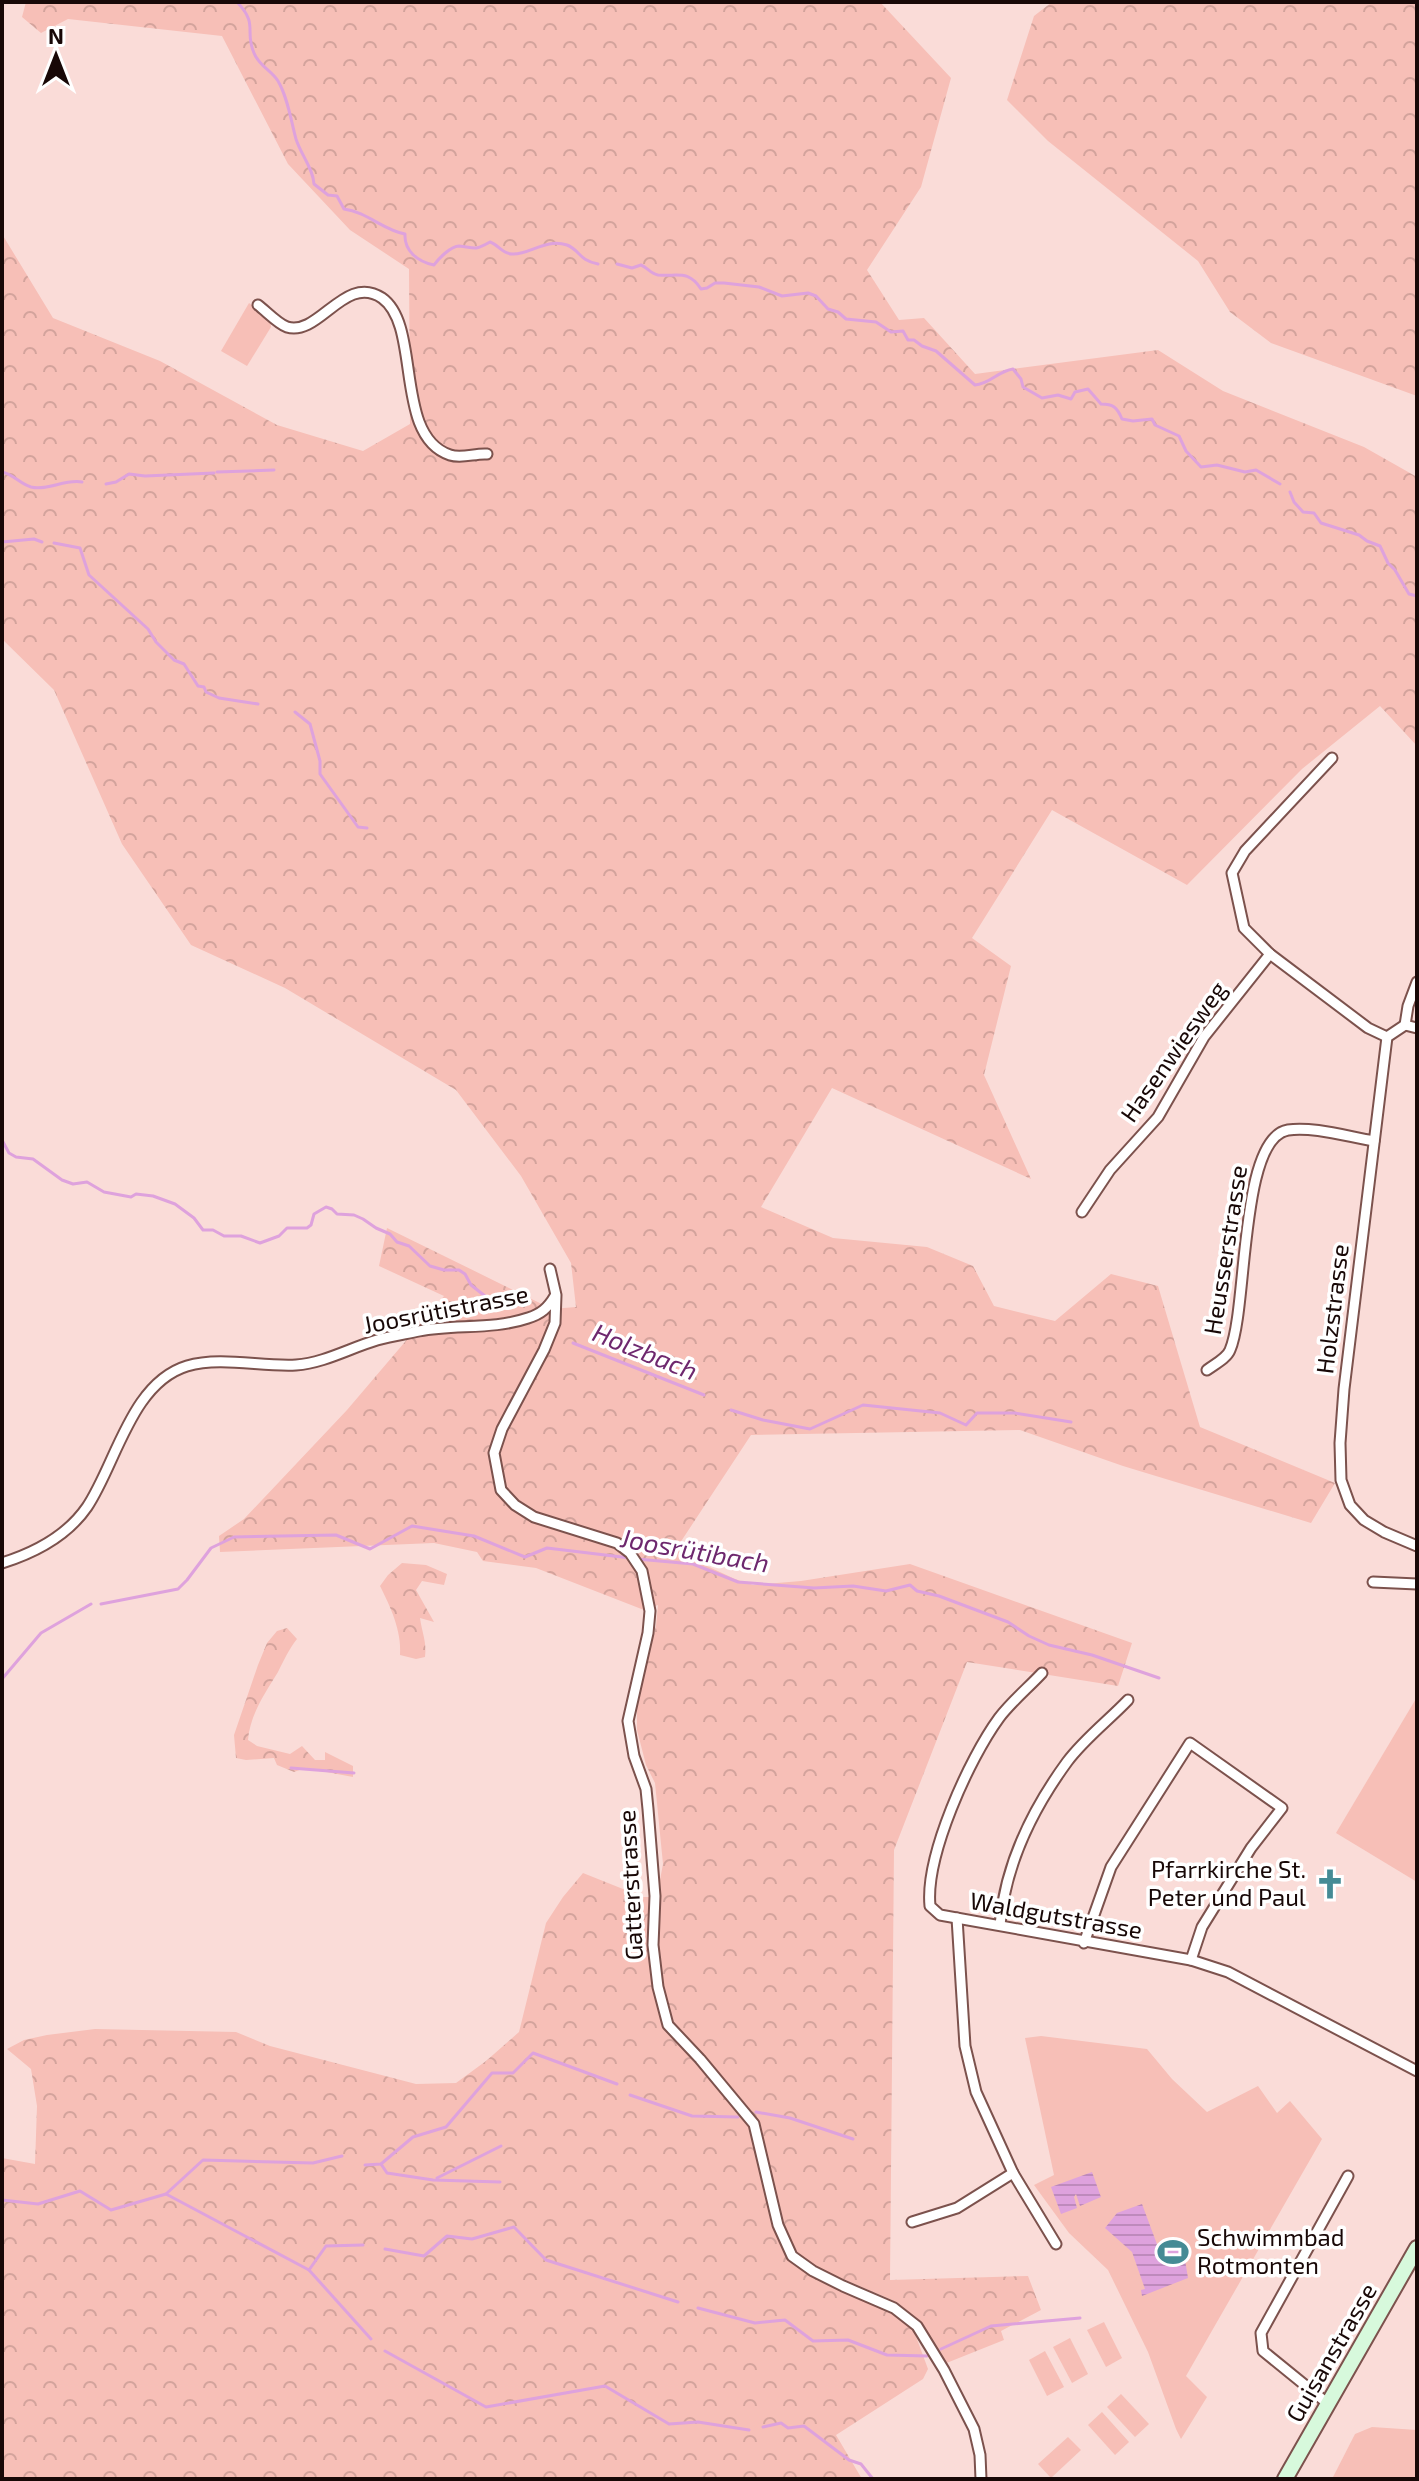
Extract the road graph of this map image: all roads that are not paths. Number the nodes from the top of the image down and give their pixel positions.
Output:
1 (258, 305) dead end
2 (487, 454) dead end
3 (1332, 758) dead end
4 (1270, 954) junction
5 (1417, 982) edge
6 (1405, 1025) junction
7 (1417, 1028) edge
8 (1387, 1037) junction
9 (1374, 1141) junction
10 (1082, 1212) dead end
11 (550, 1269) dead end
12 (556, 1295) junction
13 (1207, 1370) dead end
14 (1417, 1546) edge
15 (2, 1563) edge
16 (1373, 1582) dead end
17 (1417, 1584) edge
18 (1042, 1673) dead end
19 (1128, 1700) dead end
20 (957, 1918) junction
21 (1000, 1925) junction
22 (1084, 1943) junction
23 (1191, 1960) junction
24 (1417, 2071) edge
25 (1013, 2173) junction
26 (1348, 2176) dead end
27 (912, 2222) dead end
28 (1056, 2244) dead end
29 (1417, 2248) edge
30 (1327, 2403) junction
31 (981, 2479) edge
32 (1285, 2479) edge

1 - 2 street
3 - 4 street
4 - 8 street
4 - 10 street, Hasenwiesweg
5 - 6 street
6 - 7 street
6 - 8 street
8 - 9 street, Holzstrasse
9 - 13 street, Heusserstrasse
9 - 14 street, Holzstrasse
11 - 12 street, Gatterstrasse
12 - 15 street, Joosrütistrasse
12 - 31 street, Gatterstrasse
16 - 17 street
18 - 20 street, Waldgutstrasse
19 - 21 street
20 - 21 street, Waldgutstrasse
20 - 25 street
21 - 22 street, Waldgutstrasse
22 - 23 street, Waldgutstrasse
22 - 23 street
23 - 24 street, Waldgutstrasse
25 - 27 street
25 - 28 street
26 - 30 street
29 - 30 street, Guisanstrasse
30 - 32 street, Guisanstrasse

